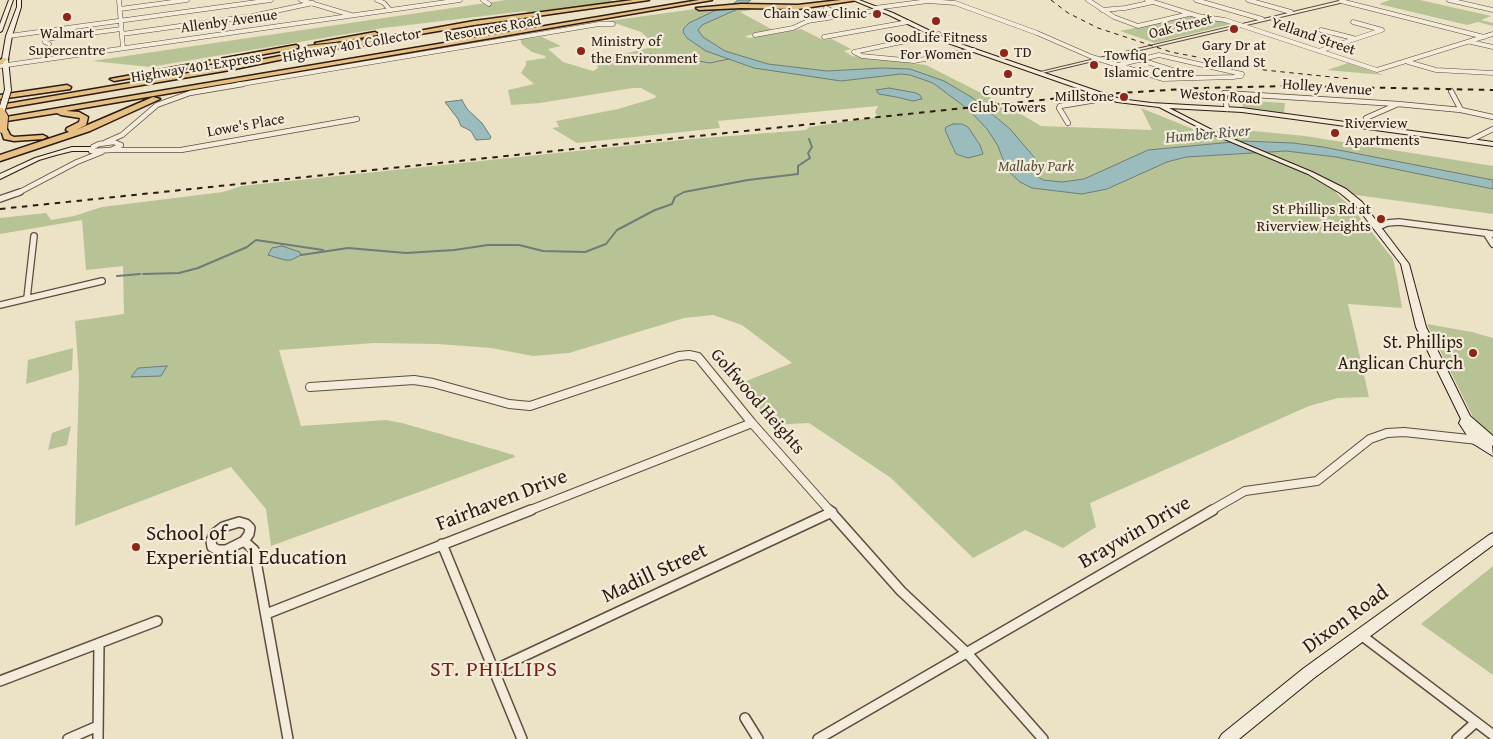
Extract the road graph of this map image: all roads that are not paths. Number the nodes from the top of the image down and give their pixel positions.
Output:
1 (11, 0) edge
2 (19, 0) edge
3 (119, 0) edge
4 (187, 0) edge
5 (271, 0) edge
6 (301, 0) edge
7 (377, 0) edge
8 (433, 0) edge
9 (460, 0) edge
10 (483, 0) edge
11 (637, 0) edge
12 (646, 0) edge
13 (670, 0) edge
14 (692, 0) edge
15 (778, 0) edge
16 (822, 0) edge
17 (855, 0) edge
18 (1088, 0) edge
19 (1147, 0) edge
20 (1196, 0) edge
21 (1248, 0) edge
22 (1449, 0) edge
23 (1338, 1) edge
24 (1154, 2) junction
25 (313, 3) junction
26 (436, 3) junction
27 (709, 3) edge
28 (489, 4) dead end
29 (597, 7) junction
30 (892, 7) junction
31 (826, 8) dead end
32 (120, 9) junction
33 (877, 9) junction
34 (390, 10) junction
35 (1102, 10) junction
36 (1493, 10) edge
37 (1291, 12) junction
38 (16, 13) junction
39 (0, 14) edge
40 (6, 14) junction
41 (891, 14) junction
42 (1191, 14) junction
43 (351, 16) junction
44 (842, 16) junction
45 (1262, 19) junction
46 (121, 21) junction
47 (489, 21) junction
48 (1354, 22) dead end
49 (911, 23) junction
50 (613, 24) dead end
51 (516, 25) junction
52 (1242, 25) junction
53 (121, 29) junction
54 (259, 29) junction
55 (1321, 30) dead end
56 (0, 31) edge
57 (122, 34) junction
58 (1493, 34) edge
59 (262, 35) dead end
60 (755, 35) dead end
61 (937, 35) junction
62 (8, 36) junction
63 (824, 37) dead end
64 (1484, 37) junction
65 (1353, 38) junction
66 (1471, 42) junction
67 (49, 44) dead end
68 (1493, 47) edge
69 (123, 48) junction
70 (974, 50) junction
71 (1318, 51) junction
72 (1100, 59) junction
73 (1138, 59) junction
74 (1407, 62) junction
75 (3, 63) edge
76 (1118, 65) junction
77 (162, 72) junction
78 (278, 73) junction
79 (1038, 73) junction
80 (1493, 73) edge
81 (1197, 78) junction
82 (114, 79) junction
83 (105, 81) dead end
84 (78, 85) dead end
85 (1451, 91) dead end
86 (1108, 98) junction
87 (1398, 104) junction
88 (1151, 106) junction
89 (1160, 106) junction
90 (0, 109) edge
91 (1226, 109) junction
92 (1461, 110) junction
93 (1493, 117) edge
94 (357, 119) dead end
95 (1068, 123) dead end
96 (1369, 126) junction
97 (2, 127) edge
98 (1493, 129) edge
99 (60, 134) junction
100 (1215, 134) junction
101 (122, 135) junction
102 (70, 136) junction
103 (1470, 141) junction
104 (106, 142) junction
105 (120, 144) junction
106 (1493, 144) edge
107 (4, 149) edge
108 (140, 149) junction
109 (90, 150) junction
110 (111, 150) junction
111 (102, 152) junction
112 (0, 158) edge
113 (77, 162) junction
114 (0, 177) edge
115 (0, 199) edge
116 (1378, 227) junction
117 (1490, 234) edge
118 (34, 236) dead end
119 (1493, 244) edge
120 (102, 281) dead end
121 (28, 298) junction
122 (0, 305) edge
123 (310, 386) dead end
124 (1466, 418) junction
125 (752, 423) junction
126 (1476, 440) junction
127 (1491, 441) edge
128 (1493, 452) edge
129 (832, 512) junction
130 (1493, 538) edge
131 (244, 541) dead end
132 (442, 544) junction
133 (266, 614) junction
134 (157, 621) dead end
135 (1361, 635) junction
136 (99, 643) junction
137 (966, 653) junction
138 (494, 670) junction
139 (0, 681) edge
140 (745, 718) dead end
141 (1476, 722) junction
142 (98, 726) junction
143 (1493, 735) edge
144 (68, 739) edge
145 (98, 739) edge
146 (288, 739) edge
147 (522, 739) edge
148 (758, 739) edge
149 (818, 739) edge
150 (1043, 739) edge
151 (1227, 739) edge
152 (1457, 739) edge

1 - 40 main road
2 - 38 main road
3 - 32 street
4 - 32 street
5 - 46 street
6 - 25 street
7 - 34 street
8 - 26 street
9 - 26 street, Allenby Avenue
10 - 28 street
11 - 29 highway
12 - 29 highway, Highway 401 Collector
13 - 51 highway, Highway 401 Express
14 - 90 highway, Highway 401 Express
15 - 16 highway
17 - 27 highway, Highway 401 Collector
17 - 33 main road, Weston Road
18 - 35 street
19 - 24 street
20 - 45 street
21 - 37 street
22 - 36 street
23 - 37 street
23 - 64 street
24 - 35 street
24 - 42 street
25 - 43 street
25 - 57 street
26 - 34 street, Allenby Avenue
27 - 78 highway, Highway 401 Collector
29 - 47 highway, Highway 401 Collector
30 - 33 street
30 - 41 street
30 - 72 street
31 - 44 street
32 - 46 street
33 - 41 main road, Weston Road
33 - 44 street
34 - 43 street, Allenby Avenue
35 - 42 street
37 - 45 street
38 - 40 main road
38 - 62 main road
39 - 40 main road
40 - 56 main road
41 - 49 main road, Weston Road
42 - 52 street, Yelland Street
43 - 54 street, Allenby Avenue
44 - 60 street
45 - 52 street
46 - 53 street
46 - 62 street
47 - 82 highway
47 - 90 highway, Highway 401 Collector
48 - 65 street
49 - 61 main road, Weston Road
49 - 63 street
50 - 101 street, Resources Road
51 - 77 highway, bridge
51 - 90 highway, Highway 401 Express
52 - 71 street, Yelland Street
52 - 72 street, Oak Street
53 - 57 street
53 - 67 street
54 - 59 street
54 - 69 street, Allenby Avenue
55 - 65 street
57 - 69 street
58 - 64 street
61 - 70 main road, Weston Road
61 - 70 street
62 - 75 main road
64 - 66 street
65 - 71 street
66 - 68 street
66 - 74 street
69 - 75 street, Allenby Avenue
70 - 79 main road, Weston Road
71 - 74 street, Yelland Street
72 - 76 street
72 - 79 street, Oak Street
73 - 76 street
73 - 81 street
73 - 81 street
74 - 80 street
75 - 90 main road, bridge
76 - 81 street
77 - 82 highway
77 - 90 highway
78 - 90 highway, Highway 401 Collector
78 - 102 highway
79 - 86 main road, Weston Road
82 - 83 highway
84 - 90 highway
85 - 92 street
86 - 88 main road, Weston Road
86 - 95 street
87 - 91 street, Holley Avenue
87 - 92 street, Holley Avenue
87 - 96 street
88 - 89 main road, Weston Road
88 - 100 main road
89 - 91 main road, Weston Road
89 - 100 main road
90 - 97 highway, bridge
91 - 96 main road, Weston Road
92 - 93 street, Holley Avenue
94 - 108 street, Lowe's Place
96 - 103 main road, Weston Road
97 - 99 highway
97 - 99 highway
98 - 103 street
99 - 107 highway
100 - 116 main road
101 - 104 street, Resources Road
101 - 105 street, Resources Road
102 - 107 highway
102 - 112 highway
103 - 106 main road, Weston Road
104 - 105 street, Lowe's Place
104 - 109 street, Resources Road
105 - 108 street, Lowe's Place
105 - 110 street
108 - 110 street, Lowe's Place
109 - 111 street
109 - 113 street
109 - 114 main road
110 - 111 street
111 - 113 street
113 - 115 street
116 - 117 street
116 - 124 main road
117 - 119 street
118 - 121 street
120 - 121 street
121 - 122 street
123 - 125 street, Golfwood Heights
124 - 126 main road
124 - 127 main road
125 - 129 street, Golfwood Heights
125 - 132 street, Fairhaven Drive
126 - 127 street, Braywin Drive
126 - 128 main road
126 - 137 street, Braywin Drive
129 - 137 street, Golfwood Heights
129 - 138 street, Madill Street
130 - 135 main road, Dixon Road
131 - 133 street
132 - 133 street, Fairhaven Drive
132 - 138 street
133 - 146 street
134 - 136 street
135 - 141 street
135 - 151 main road, Dixon Road
136 - 139 street
136 - 142 street
137 - 149 street, Braywin Drive
137 - 150 street, Golfwood Heights
138 - 147 street
140 - 148 street
141 - 143 street
141 - 152 street
142 - 144 street
142 - 145 street

